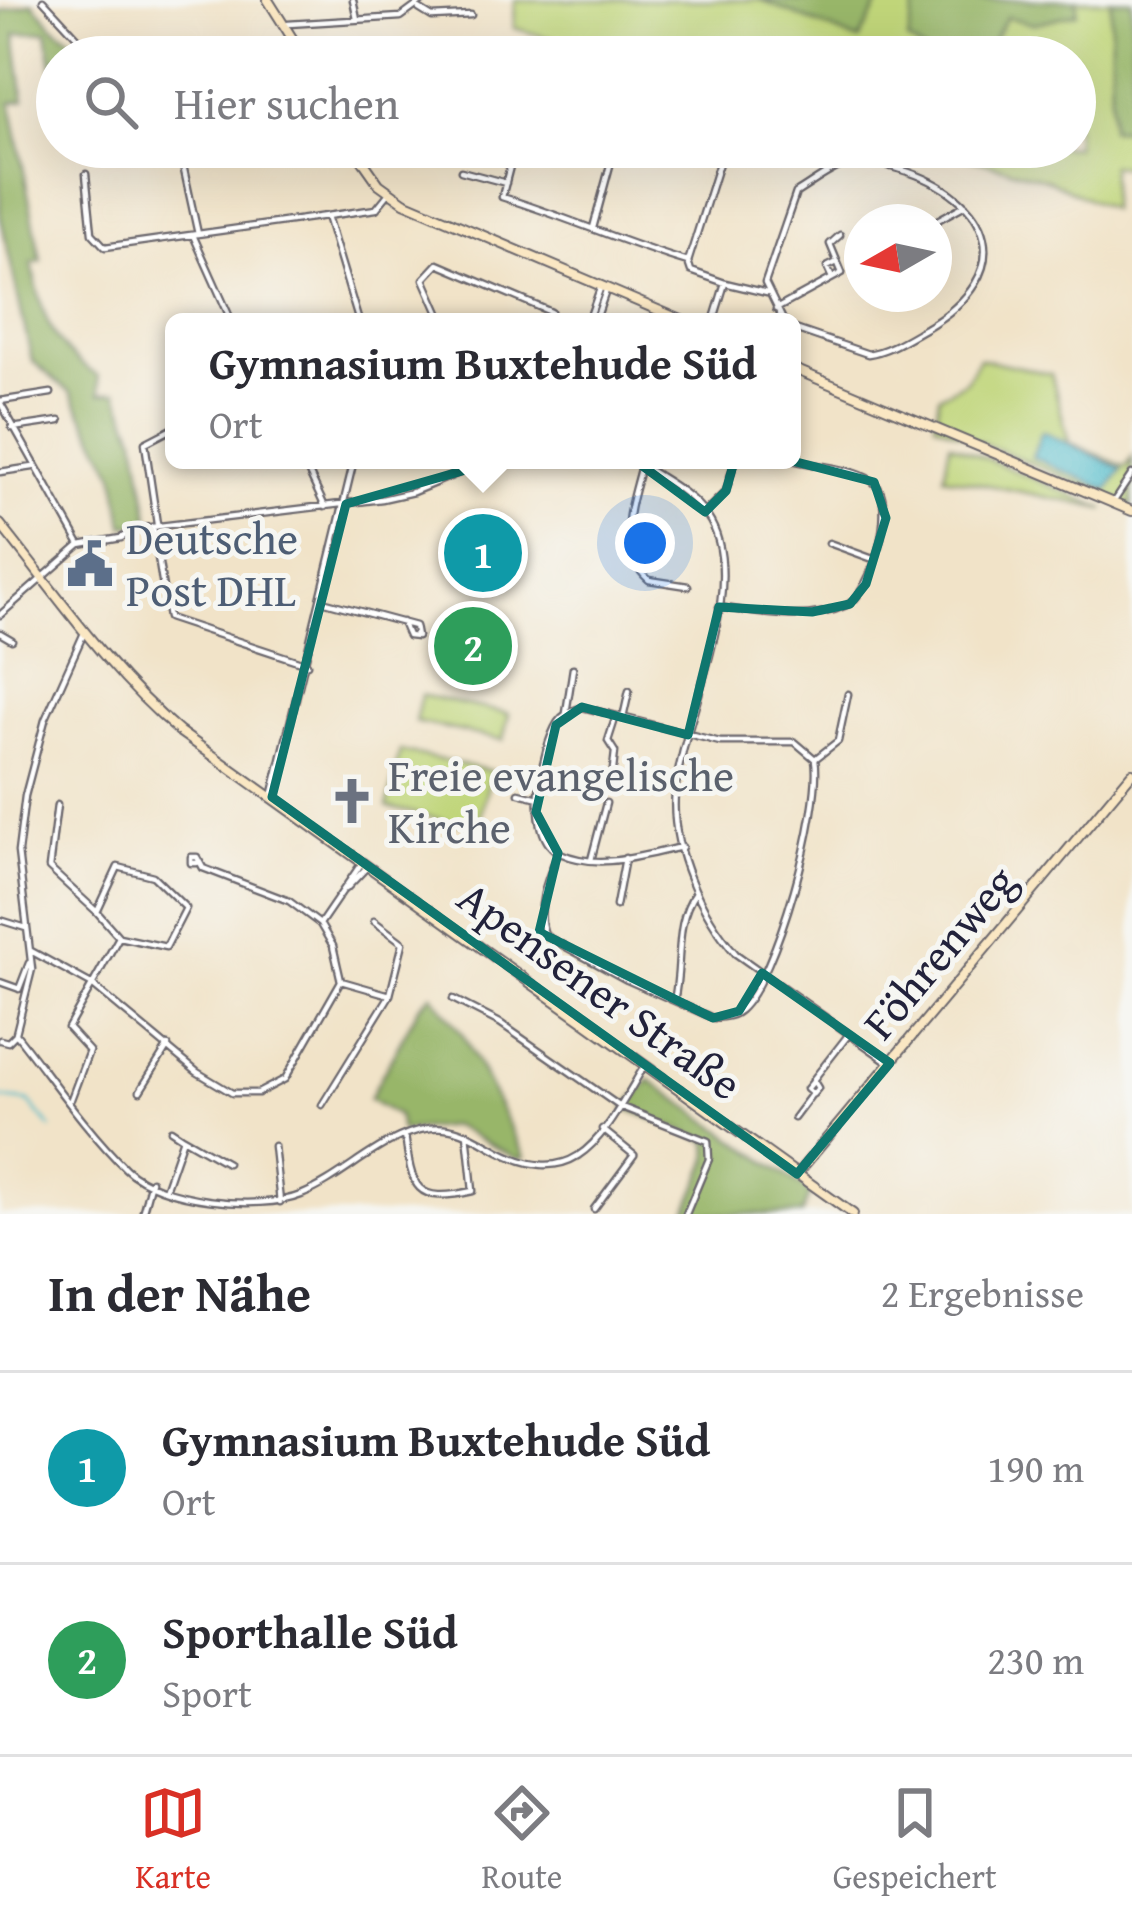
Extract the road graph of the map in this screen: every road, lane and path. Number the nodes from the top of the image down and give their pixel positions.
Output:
1 (43, 0) edge
2 (268, 0) edge
3 (353, 0) edge
4 (424, 0) edge
5 (418, 9) junction
6 (471, 14) dead end
7 (357, 20) junction
8 (288, 24) junction
9 (76, 36) edge
10 (294, 36) edge
11 (183, 168) edge
12 (369, 168) edge
13 (510, 168) edge
14 (610, 168) edge
15 (717, 168) edge
16 (842, 168) edge
17 (891, 168) edge
18 (461, 171) dead end
19 (86, 174) dead end
20 (506, 183) junction
21 (388, 194) junction
22 (965, 205) junction
23 (952, 212) edge
24 (326, 216) junction
25 (593, 228) junction
26 (195, 234) junction
27 (840, 235) dead end
28 (688, 262) junction
29 (725, 283) junction
30 (604, 287) junction
31 (768, 294) junction
32 (776, 309) junction
33 (228, 313) edge
34 (356, 313) edge
35 (439, 313) edge
36 (551, 313) edge
37 (595, 313) edge
38 (665, 313) edge
39 (716, 313) edge
40 (778, 313) edge
41 (801, 331) edge
42 (801, 372) edge
43 (51, 393) dead end
44 (0, 402) edge
45 (60, 421) dead end
46 (12, 428) junction
47 (165, 433) edge
48 (801, 462) edge
49 (34, 467) junction
50 (307, 469) edge
51 (352, 469) edge
52 (468, 469) edge
53 (640, 469) edge
54 (646, 469) edge
55 (731, 469) edge
56 (0, 472) edge
57 (1132, 474) edge
58 (346, 504) junction
59 (1112, 504) junction
60 (325, 506) junction
61 (1132, 511) edge
62 (705, 512) junction
63 (0, 524) edge
64 (155, 527) junction
65 (829, 544) dead end
66 (80, 545) junction
67 (873, 559) junction
68 (42, 576) junction
69 (688, 586) dead end
70 (322, 601) junction
71 (719, 607) junction
72 (0, 615) edge
73 (402, 622) dead end
74 (0, 633) edge
75 (84, 633) junction
76 (12, 640) dead end
77 (308, 664) junction
78 (572, 668) dead end
79 (629, 691) dead end
80 (848, 694) dead end
81 (566, 713) junction
82 (620, 717) junction
83 (688, 735) junction
84 (815, 759) junction
85 (1132, 773) edge
86 (610, 787) dead end
87 (519, 793) dead end
88 (272, 797) junction
89 (539, 798) junction
90 (606, 802) dead end
91 (57, 805) dead end
92 (682, 848) junction
93 (558, 853) junction
94 (625, 859) junction
95 (591, 860) junction
96 (197, 863) dead end
97 (366, 863) junction
98 (696, 891) junction
99 (616, 906) dead end
100 (97, 912) junction
101 (0, 920) edge
102 (374, 921) dead end
103 (320, 924) junction
104 (26, 928) junction
105 (119, 937) junction
106 (31, 954) junction
107 (762, 974) junction
108 (341, 981) junction
109 (0, 982) edge
110 (92, 984) junction
111 (22, 990) junction
112 (390, 995) junction
113 (453, 999) dead end
114 (674, 1000) junction
115 (16, 1034) junction
116 (849, 1034) junction
117 (0, 1040) edge
118 (168, 1046) junction
119 (890, 1063) junction
120 (645, 1065) junction
121 (140, 1090) dead end
122 (70, 1101) junction
123 (322, 1105) dead end
124 (619, 1106) junction
125 (794, 1118) dead end
126 (171, 1130) dead end
127 (602, 1130) junction
128 (467, 1133) junction
129 (405, 1135) junction
130 (183, 1138) junction
131 (274, 1146) dead end
132 (227, 1163) dead end
133 (797, 1174) junction
134 (151, 1181) junction
135 (166, 1187) junction
136 (280, 1202) junction
137 (594, 1209) dead end
138 (142, 1214) edge
139 (686, 1214) edge
140 (854, 1214) edge

1 - 9 street
2 - 8 street
3 - 7 street
4 - 5 street
5 - 6 street
5 - 7 street
7 - 8 street
8 - 10 street
11 - 26 street
12 - 21 street
13 - 20 street
14 - 25 street
15 - 28 street
16 - 31 street
17 - 22 street
18 - 20 street
19 - 26 street
20 - 25 street
21 - 24 street
21 - 30 street
22 - 23 street
22 - 41 street
24 - 26 street
24 - 34 street
25 - 28 street
26 - 33 street
27 - 32 street
28 - 29 street
29 - 31 street
29 - 39 street
30 - 37 street
30 - 38 street
31 - 32 street
32 - 40 street
35 - 36 street
42 - 59 street
43 - 44 street
44 - 46 street
45 - 46 street
46 - 49 street
47 - 64 street
48 - 67 street
49 - 56 street
49 - 66 street
50 - 60 street
51 - 58 street
52 - 58 street
53 - 69 street
54 - 62 street
55 - 62 street
57 - 59 street
58 - 60 street
58 - 70 street
59 - 61 street
60 - 64 street
62 - 71 street
63 - 68 street, Apensener Straße
64 - 66 street
64 - 77 street
65 - 67 street
66 - 68 street
67 - 71 street
68 - 72 street
68 - 75 street, Apensener Straße
70 - 73 street
70 - 77 street
71 - 83 street
74 - 76 street
75 - 88 street, Apensener Straße
75 - 104 street
77 - 88 street
78 - 81 street
79 - 82 street
80 - 84 street
81 - 82 street
81 - 89 street
82 - 83 street
82 - 86 street
83 - 84 street
83 - 92 street
84 - 107 street
85 - 119 street, Föhrenweg
87 - 89 street
88 - 97 street, Apensener Straße
89 - 93 street
90 - 95 street
91 - 100 street
92 - 94 street
92 - 98 street
93 - 95 street
93 - 114 street
94 - 95 street
94 - 99 street
96 - 103 street
97 - 103 street
97 - 120 street, Apensener Straße
98 - 107 street
98 - 114 street
100 - 105 street
100 - 105 street
101 - 104 street
102 - 112 street
103 - 108 street
104 - 106 street
105 - 110 street
106 - 110 street
106 - 111 street
107 - 114 street
107 - 116 street
108 - 112 street
108 - 118 street
109 - 111 street
110 - 118 street
110 - 122 street
111 - 115 street
112 - 123 street
113 - 124 street
115 - 117 street
115 - 122 street
116 - 119 street
116 - 125 street
118 - 121 street
119 - 133 street, Föhrenweg
120 - 124 street
120 - 133 street, Apensener Straße
122 - 134 street
124 - 127 street
124 - 139 street
126 - 130 street
127 - 128 street
127 - 137 street
128 - 129 street
128 - 129 street
129 - 136 street
130 - 132 street
130 - 135 street
131 - 136 street
133 - 140 street, Apensener Straße
134 - 135 street
134 - 138 street
135 - 136 street

